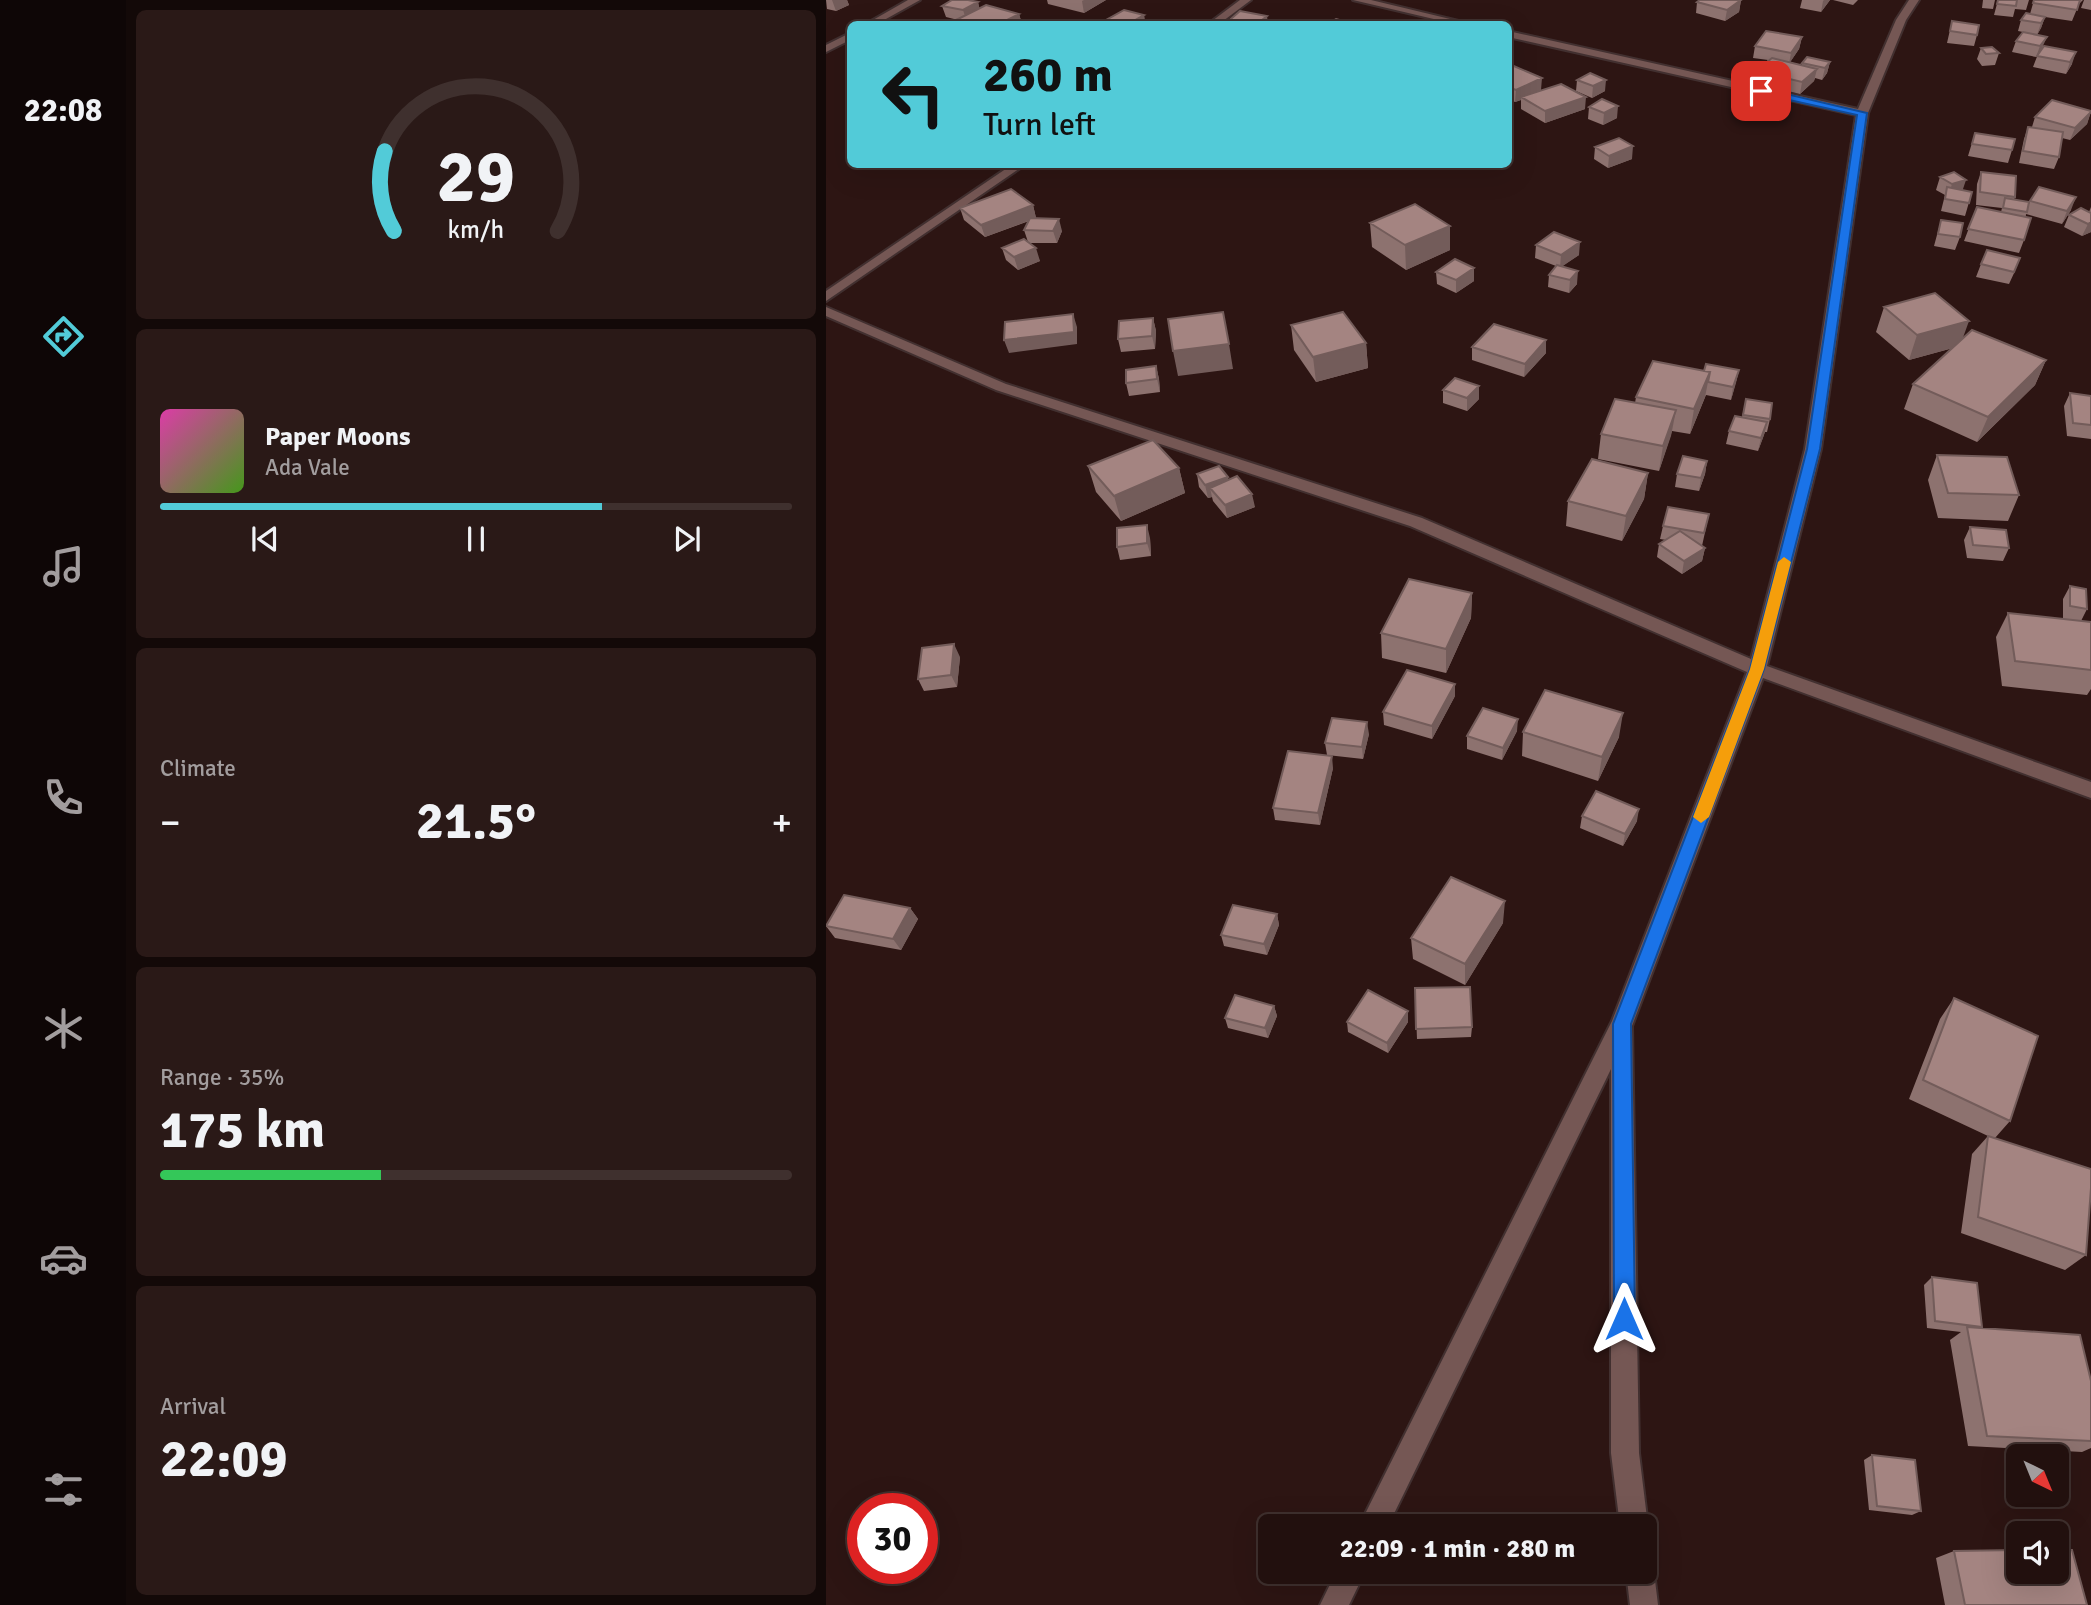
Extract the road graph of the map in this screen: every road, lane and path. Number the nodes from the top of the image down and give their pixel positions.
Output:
1 (915, 0) edge
2 (1246, 0) edge
3 (1358, 0) edge
4 (1914, 0) edge
5 (876, 21) edge
6 (1217, 21) edge
7 (1452, 21) edge
8 (1512, 35) edge
9 (847, 38) edge
10 (826, 49) edge
11 (1862, 113) junction
12 (1015, 168) edge
13 (826, 297) edge
14 (826, 311) edge
15 (1757, 669) junction
16 (2091, 790) edge
17 (1622, 1024) junction
18 (1379, 1514) edge
19 (1633, 1514) edge
20 (1345, 1584) edge
21 (1641, 1584) edge
22 (1334, 1605) edge
23 (1644, 1605) edge

1 - 5 street
2 - 6 street
3 - 7 street
4 - 11 street
8 - 11 street
9 - 10 street
11 - 15 street
12 - 13 street
14 - 15 street
15 - 16 street
15 - 17 street
17 - 18 street
17 - 19 street
20 - 22 street
21 - 23 street

